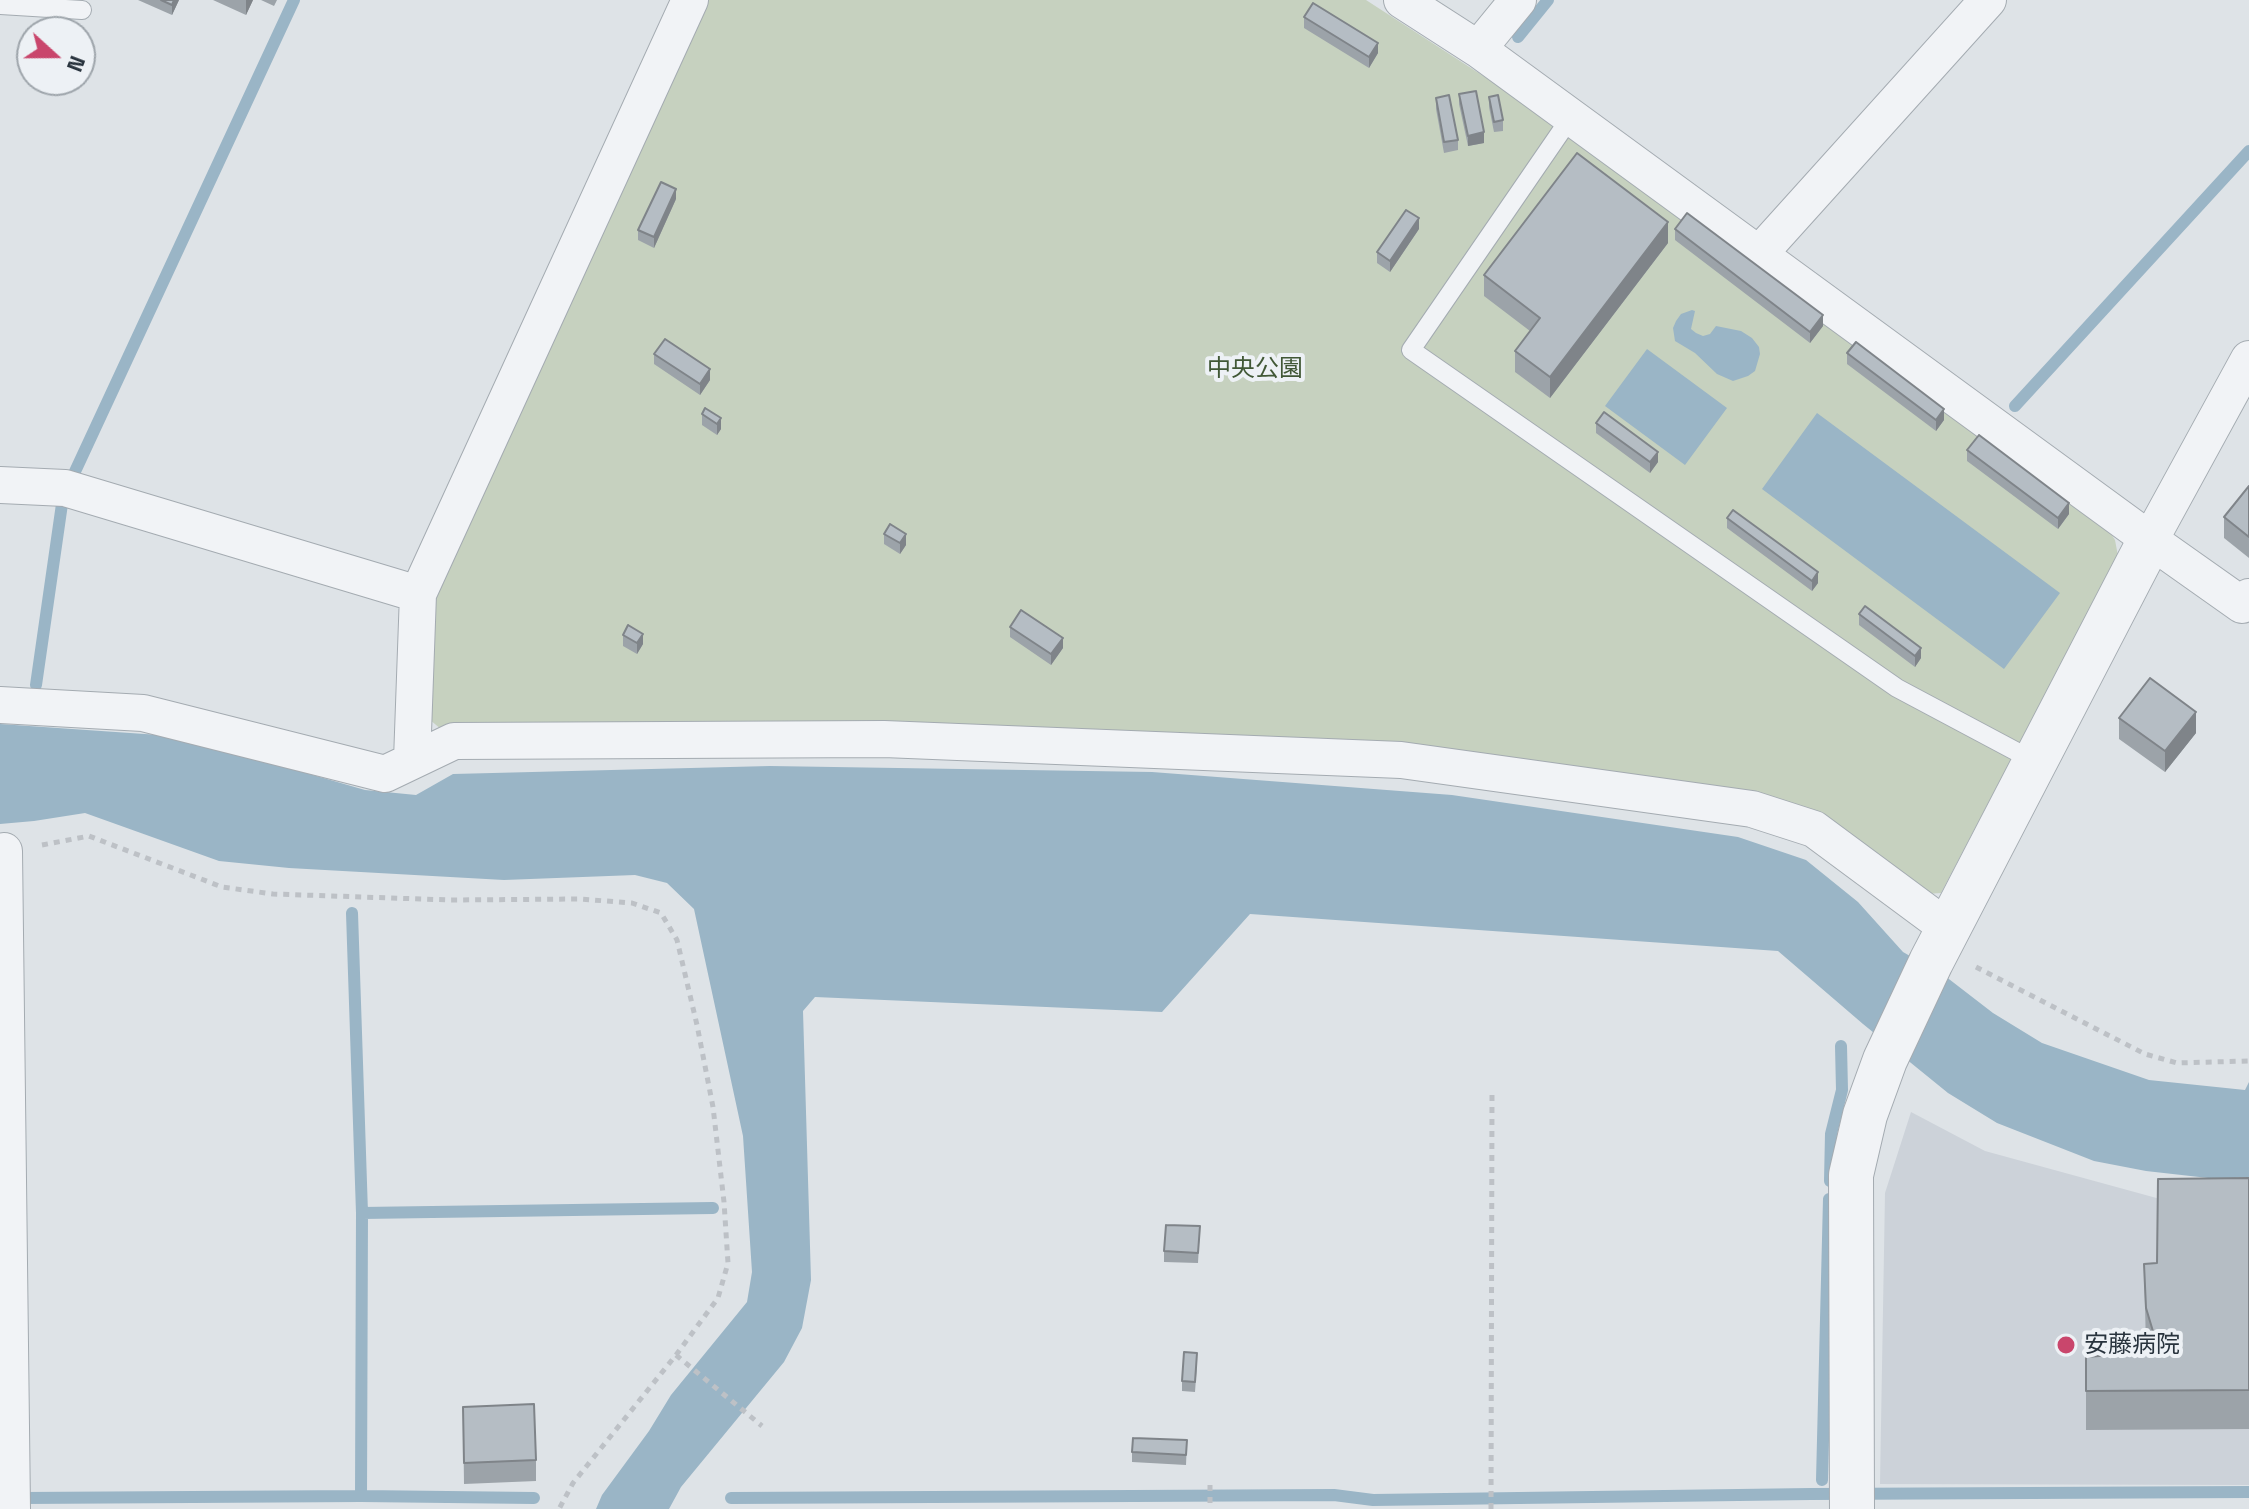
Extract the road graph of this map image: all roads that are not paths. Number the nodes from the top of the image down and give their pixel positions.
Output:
1 (690, 0) edge
2 (1402, 0) edge
3 (1518, 0) edge
4 (1988, 0) edge
5 (0, 5) edge
6 (82, 10) dead end
7 (1478, 49) junction
8 (1571, 117) junction
9 (1759, 254) junction
10 (2249, 359) edge
11 (0, 485) edge
12 (2150, 540) junction
13 (418, 594) junction
14 (2249, 597) edge
15 (0, 705) edge
16 (412, 760) junction
17 (2036, 762) junction
18 (4, 851) road end
19 (1940, 946) junction
20 (1852, 1496) edge
21 (12, 1509) edge

1 - 13 street
2 - 7 street
3 - 7 street
4 - 9 street
5 - 6 lane
7 - 8 street
8 - 9 street
8 - 17 lane
9 - 12 street
10 - 12 street
11 - 13 street
12 - 14 street
12 - 17 street
13 - 16 street
15 - 16 street
16 - 19 street
17 - 19 street
18 - 21 street
19 - 20 street

